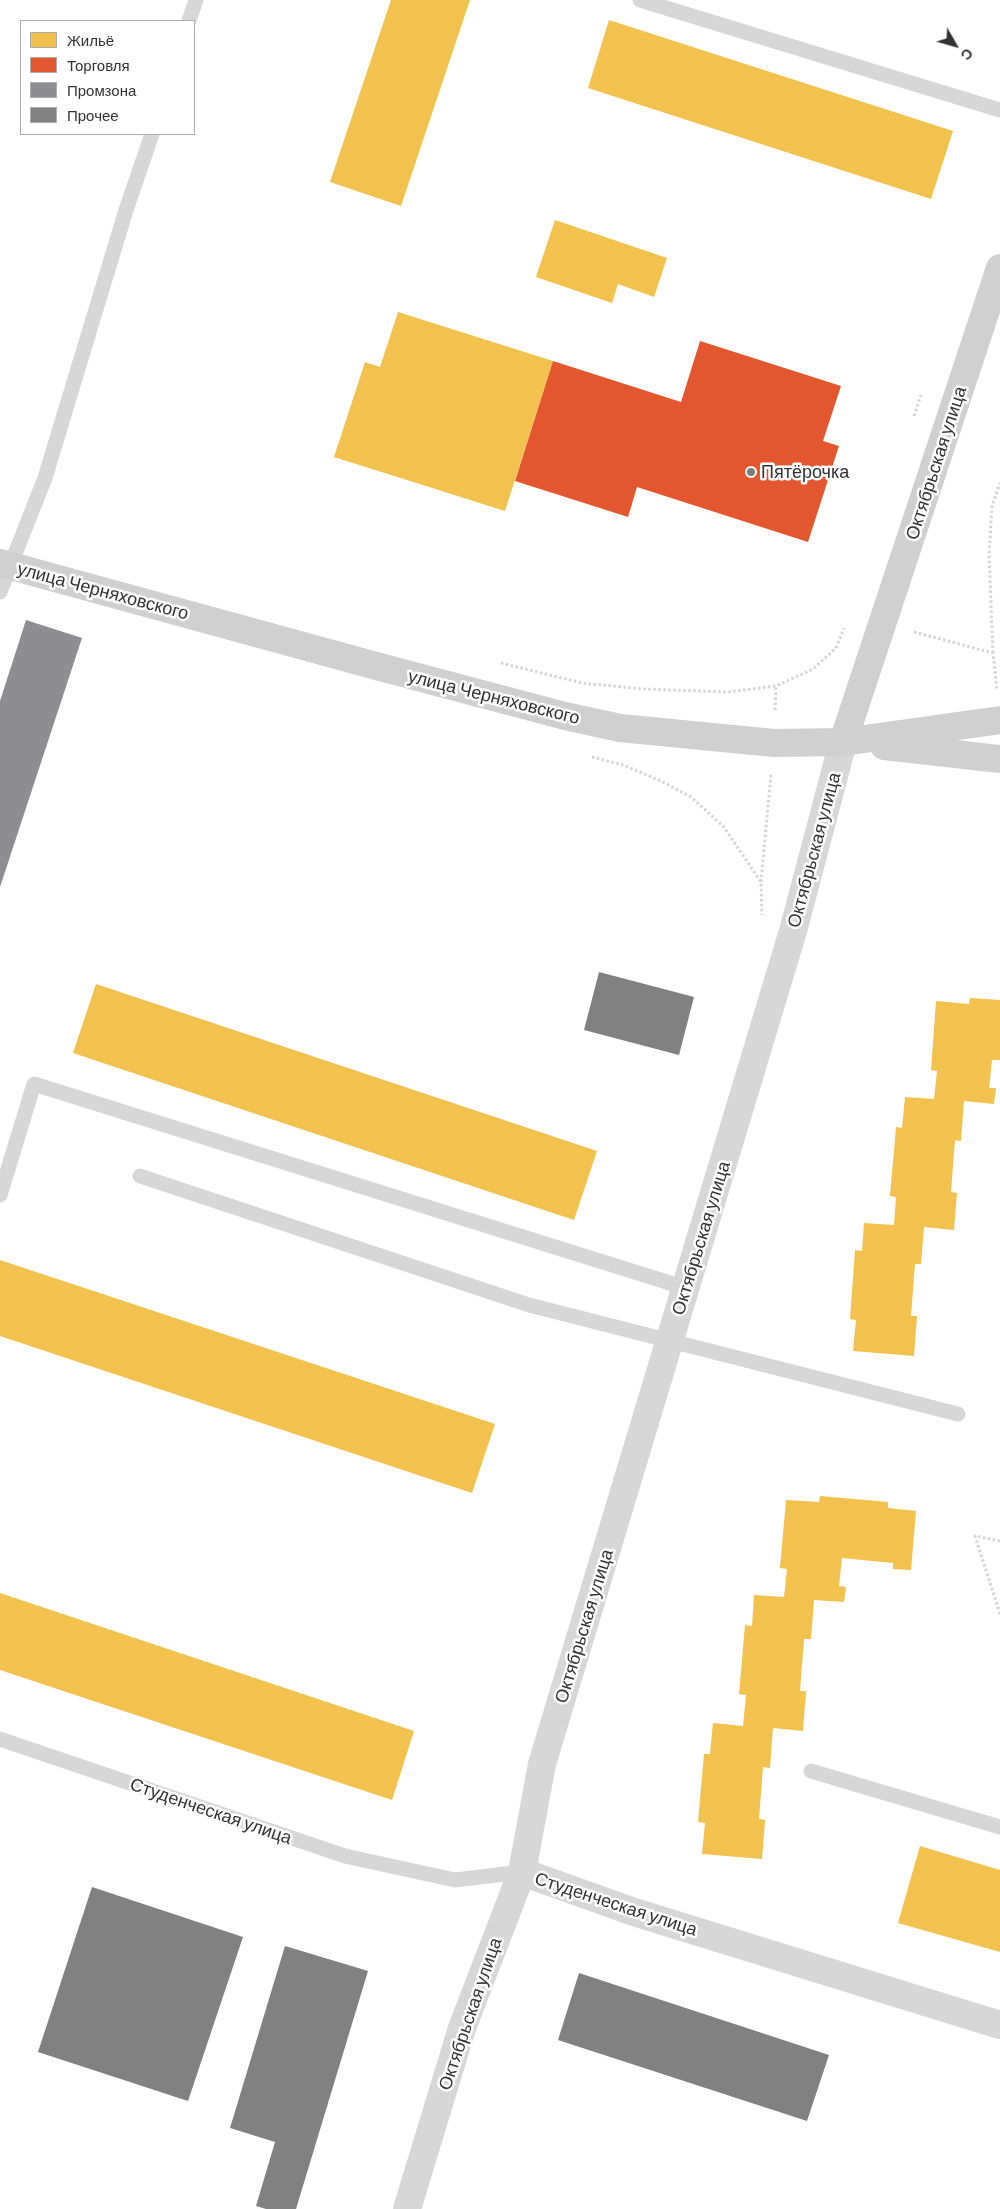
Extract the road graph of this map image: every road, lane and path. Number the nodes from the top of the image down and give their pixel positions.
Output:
1 (196, 0) edge
2 (640, 0) edge
3 (189, 20) edge
4 (1000, 110) edge
5 (152, 135) edge
6 (1000, 268) edge
7 (921, 395) dead end
8 (912, 423) dead end
9 (1000, 483) edge
10 (0, 563) edge
11 (0, 592) edge
12 (883, 624) junction
13 (993, 653) junction
14 (496, 662) dead end
15 (776, 686) junction
16 (1000, 720) edge
17 (843, 742) junction
18 (774, 743) junction
19 (584, 755) dead end
20 (1000, 759) edge
21 (761, 882) junction
22 (762, 918) dead end
23 (140, 1176) dead end
24 (0, 1195) edge
25 (686, 1288) junction
26 (670, 1340) junction
27 (958, 1414) dead end
28 (1000, 1541) edge
29 (1000, 1614) edge
30 (0, 1739) edge
31 (811, 1771) dead end
32 (1000, 1827) edge
33 (522, 1872) junction
34 (1000, 2024) edge
35 (407, 2209) edge

1 - 3 lane
2 - 4 lane
5 - 11 lane
6 - 12 street, Октябрьская улица
7 - 8 path
9 - 13 path
10 - 18 street, улица Черняховского, bridge
12 - 13 path
12 - 15 path
12 - 17 street, Октябрьская улица
13 - 16 path
14 - 15 path
15 - 18 path
16 - 17 street, улица Черняховского
17 - 18 street, улица Черняховского
17 - 20 street
17 - 25 street, Октябрьская улица
18 - 21 path
19 - 21 path
21 - 22 path
23 - 26 lane
24 - 25 lane
25 - 26 street, Октябрьская улица
26 - 27 lane
26 - 33 street, Октябрьская улица
28 - 29 path
30 - 33 lane, Студенческая улица
31 - 32 lane
33 - 34 street, Студенческая улица
33 - 35 street, Октябрьская улица

